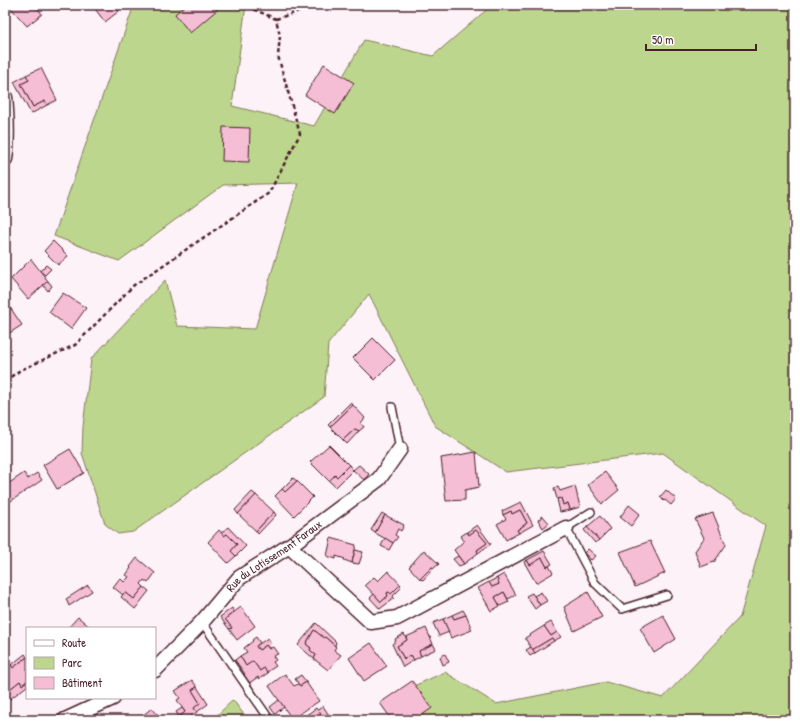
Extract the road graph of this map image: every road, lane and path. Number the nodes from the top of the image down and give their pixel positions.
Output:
1 (246, 5) edge
2 (318, 5) edge
3 (276, 19) junction
4 (5, 97) edge
5 (5, 159) edge
6 (5, 381) edge
7 (392, 407) dead end
8 (400, 449) joint
9 (591, 512) dead end
10 (566, 528) junction
11 (289, 546) junction
12 (667, 595) dead end
13 (202, 622) junction
14 (156, 669) edge
15 (111, 699) edge
16 (65, 720) edge
17 (270, 720) edge

1 - 3 path
2 - 3 path
3 - 6 path
4 - 5 street
7 - 8 lane
8 - 11 street, Rue du Lotissement Faraux
9 - 10 lane
10 - 11 street
10 - 12 lane
11 - 13 street, Rue du Lotissement Faraux
13 - 14 street, Rue du Lotissement Faraux
13 - 17 lane
15 - 16 street

